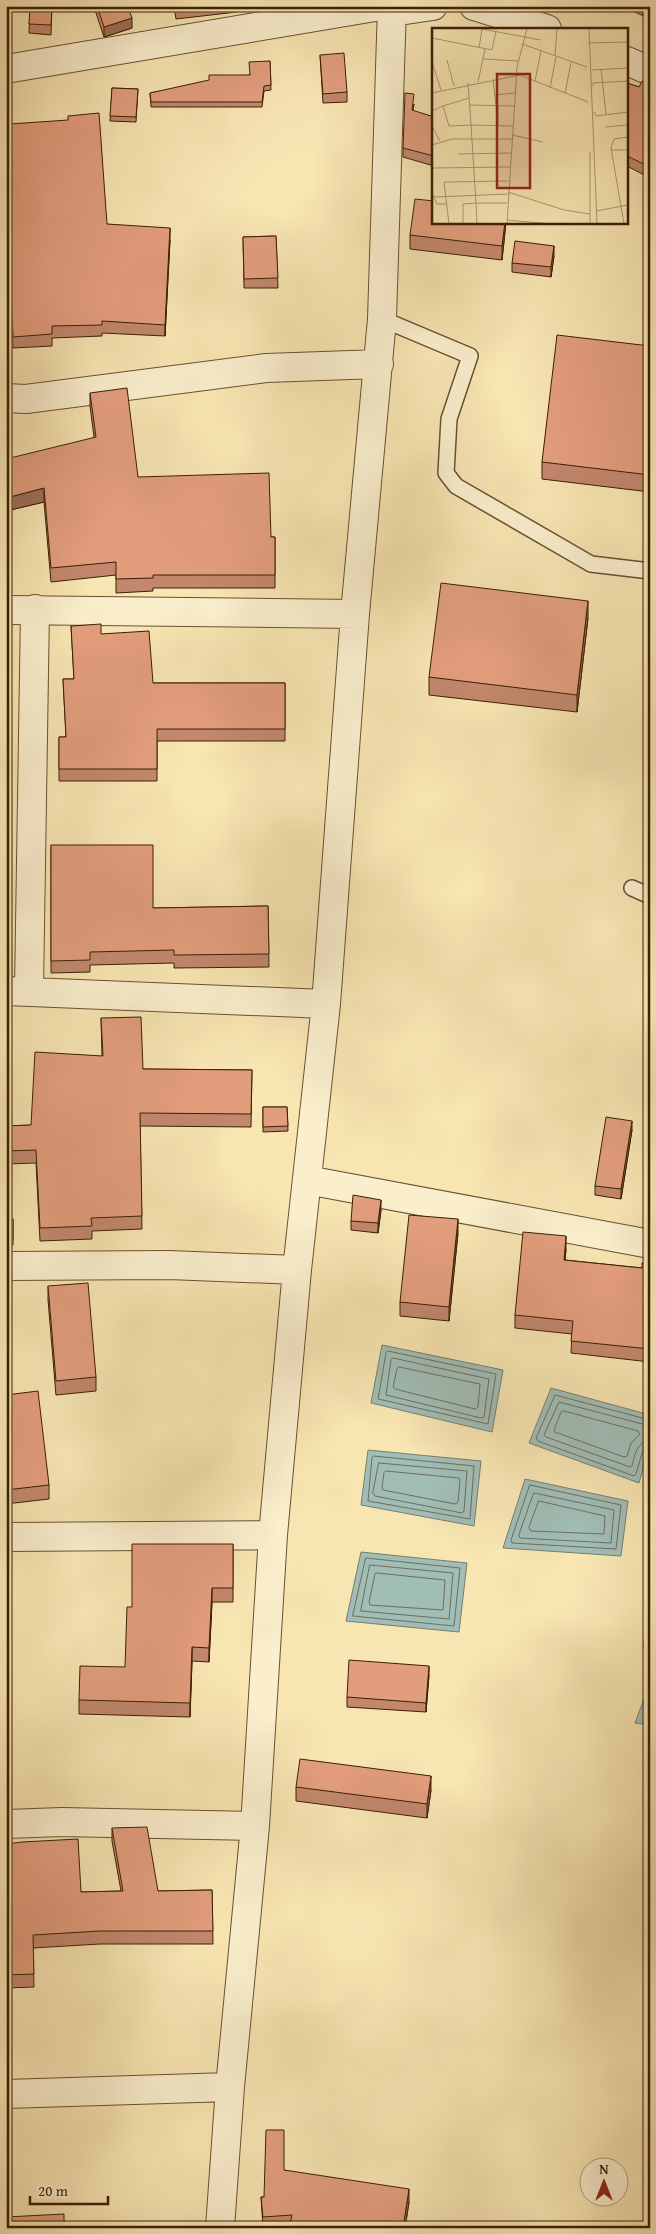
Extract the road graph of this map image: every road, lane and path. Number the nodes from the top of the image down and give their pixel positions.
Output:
1 (433, 6) edge
2 (474, 6) edge
3 (392, 9) edge
4 (544, 28) edge
5 (628, 61) edge
6 (6, 69) edge
7 (650, 71) edge
8 (382, 319) junction
9 (379, 364) junction
10 (6, 398) edge
11 (650, 571) edge
12 (35, 609) junction
13 (6, 610) edge
14 (355, 614) junction
15 (632, 888) dead end
16 (650, 896) edge
17 (18, 991) edge
18 (326, 1004) junction
19 (307, 1180) junction
20 (650, 1244) edge
21 (6, 1266) edge
22 (297, 1270) junction
23 (273, 1535) junction
24 (6, 1537) edge
25 (6, 1824) edge
26 (255, 1826) junction
27 (230, 2087) junction
28 (6, 2094) edge
29 (220, 2228) edge

1 - 3 street
2 - 4 street
3 - 6 street
3 - 8 street
5 - 7 street
8 - 9 street
8 - 11 lane
9 - 10 street
9 - 14 street
12 - 13 street
12 - 14 street
12 - 17 street
14 - 18 street
15 - 16 lane
17 - 18 street
18 - 19 street
19 - 20 street
19 - 22 street
21 - 22 street
22 - 23 street
23 - 24 street
23 - 26 street
25 - 26 street
26 - 27 street
27 - 28 street
27 - 29 street

